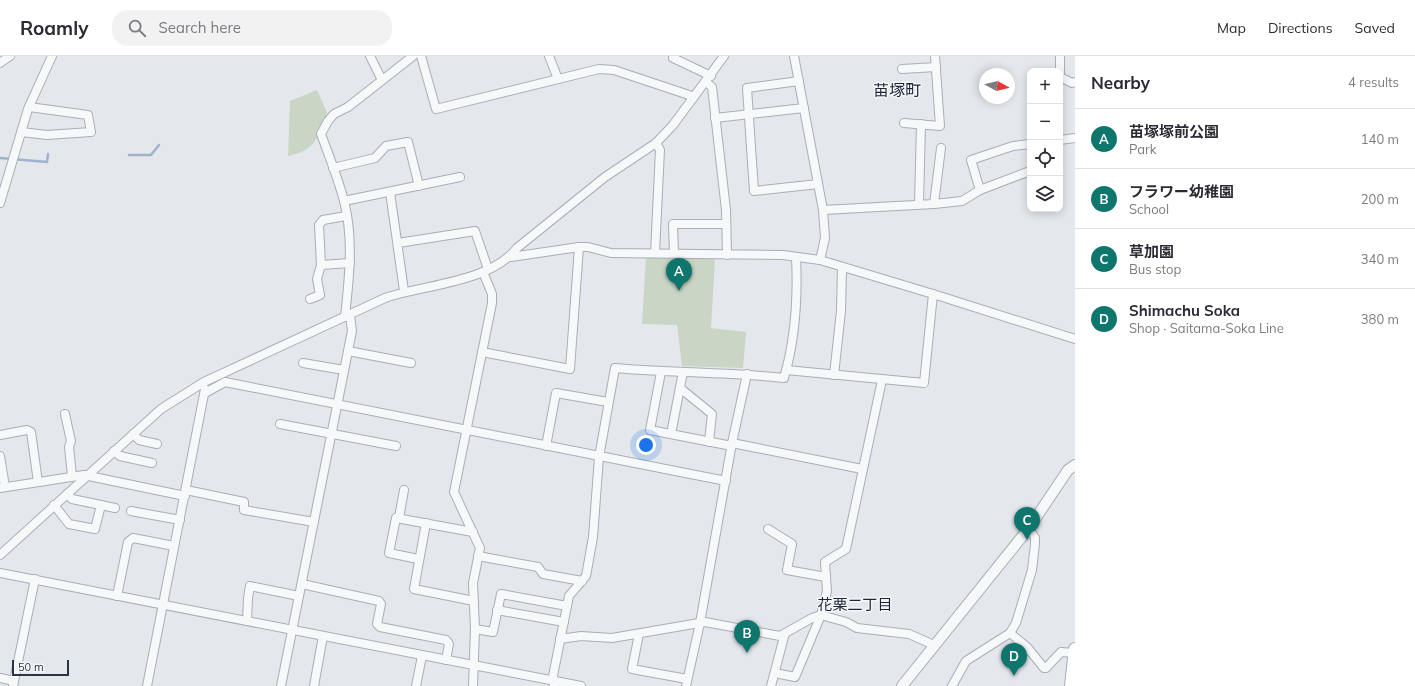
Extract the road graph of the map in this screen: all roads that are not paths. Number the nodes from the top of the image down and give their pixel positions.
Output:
1 (10, 56) edge
2 (52, 56) edge
3 (370, 56) edge
4 (413, 56) edge
5 (421, 56) edge
6 (550, 56) edge
7 (673, 56) edge
8 (724, 56) edge
9 (794, 56) edge
10 (935, 56) edge
11 (1060, 56) edge
12 (0, 63) edge
13 (936, 67) junction
14 (1060, 68) edge
15 (902, 69) dead end
16 (1063, 78) edge
17 (558, 79) junction
18 (708, 79) junction
19 (382, 80) junction
20 (799, 81) junction
21 (1075, 82) edge
22 (693, 98) junction
23 (29, 107) junction
24 (804, 108) junction
25 (750, 114) junction
26 (715, 118) junction
27 (904, 123) dead end
28 (921, 124) junction
29 (21, 132) junction
30 (1075, 138) edge
31 (1063, 140) edge
32 (656, 143) junction
33 (1027, 144) edge
34 (941, 148) dead end
35 (333, 168) junction
36 (1027, 172) edge
37 (460, 177) dead end
38 (818, 184) junction
39 (419, 186) junction
40 (980, 190) junction
41 (390, 192) junction
42 (344, 202) junction
43 (0, 203) edge
44 (919, 204) junction
45 (934, 204) junction
46 (823, 210) junction
47 (346, 216) junction
48 (726, 224) junction
49 (398, 243) junction
50 (579, 247) junction
51 (656, 253) junction
52 (674, 253) junction
53 (728, 255) junction
54 (510, 257) junction
55 (796, 257) junction
56 (820, 260) junction
57 (350, 263) junction
58 (321, 265) junction
59 (842, 267) junction
60 (485, 270) junction
61 (404, 291) junction
62 (933, 294) junction
63 (310, 299) dead end
64 (347, 316) junction
65 (1075, 339) edge
66 (348, 351) junction
67 (482, 352) junction
68 (303, 363) dead end
69 (411, 363) dead end
70 (344, 370) junction
71 (786, 370) junction
72 (661, 372) junction
73 (683, 372) junction
74 (747, 374) junction
75 (834, 375) junction
76 (882, 380) junction
77 (204, 382) junction
78 (680, 388) junction
79 (206, 393) junction
80 (608, 402) junction
81 (337, 404) junction
82 (65, 414) dead end
83 (280, 424) dead end
84 (467, 430) junction
85 (331, 433) junction
86 (133, 434) junction
87 (671, 434) junction
88 (0, 435) edge
89 (709, 442) junction
90 (158, 444) dead end
91 (732, 445) junction
92 (396, 446) dead end
93 (546, 446) junction
94 (114, 451) junction
95 (0, 456) edge
96 (599, 457) junction
97 (152, 463) dead end
98 (1075, 465) edge
99 (862, 468) junction
100 (87, 475) junction
101 (72, 476) junction
102 (726, 481) junction
103 (38, 482) junction
104 (3, 488) edge
105 (404, 490) dead end
106 (185, 493) junction
107 (67, 494) junction
108 (54, 505) junction
109 (101, 505) junction
110 (115, 508) dead end
111 (131, 511) dead end
112 (399, 518) junction
113 (180, 520) junction
114 (314, 522) junction
115 (426, 523) junction
116 (1029, 528) junction
117 (768, 529) dead end
118 (473, 532) junction
119 (174, 546) junction
120 (0, 555) edge
121 (478, 556) junction
122 (418, 559) junction
123 (0, 573) edge
124 (826, 577) junction
125 (35, 579) junction
126 (582, 581) junction
127 (302, 584) junction
128 (117, 596) junction
129 (299, 596) junction
130 (474, 601) junction
131 (163, 606) junction
132 (567, 606) junction
133 (497, 610) junction
134 (821, 615) junction
135 (247, 622) junction
136 (564, 622) junction
137 (700, 623) junction
138 (475, 629) junction
139 (292, 631) junction
140 (785, 633) junction
141 (1010, 633) junction
142 (639, 634) junction
143 (323, 636) junction
144 (560, 639) junction
145 (934, 645) junction
146 (1075, 651) edge
147 (422, 656) junction
148 (446, 660) junction
149 (474, 666) junction
150 (775, 673) junction
151 (0, 678) edge
152 (553, 683) edge
153 (686, 683) edge
154 (14, 684) edge
155 (147, 686) edge
156 (281, 686) edge
157 (314, 686) edge
158 (416, 686) edge
159 (472, 686) edge
160 (581, 686) edge
161 (771, 686) edge
162 (902, 686) edge
163 (952, 686) edge
164 (1071, 686) edge

1 - 12 street
2 - 23 street
3 - 19 street
4 - 19 street
5 - 17 street
6 - 17 street
7 - 18 street
8 - 18 street
9 - 20 street
10 - 13 street
11 - 14 street
13 - 15 street
13 - 28 street
16 - 21 street
17 - 22 street
18 - 22 street
18 - 26 street
19 - 35 street
20 - 24 street
20 - 25 street
22 - 32 street
23 - 29 street
23 - 29 street
24 - 25 street
24 - 38 street
25 - 26 street
25 - 38 street
26 - 48 street
27 - 28 street
28 - 44 street
29 - 43 street
30 - 31 street
32 - 51 street
32 - 54 street
33 - 40 street
34 - 45 street
35 - 39 street
35 - 42 street
36 - 40 street
37 - 39 street
38 - 46 street
39 - 41 street
40 - 45 street
41 - 42 street
41 - 49 street
42 - 47 street
44 - 45 street
44 - 46 street
46 - 56 street
47 - 57 street
47 - 58 street
48 - 52 street
48 - 53 street
49 - 60 street
49 - 61 street
50 - 51 street
50 - 54 street
50 - 67 street
51 - 52 street
52 - 53 street
53 - 55 street
54 - 60 street
55 - 56 street
55 - 71 street
56 - 59 street
57 - 58 street
57 - 64 street
58 - 63 street
59 - 62 street
59 - 75 street
60 - 61 street
60 - 67 street
61 - 64 street
62 - 65 street
62 - 76 street
64 - 66 street
64 - 77 street
66 - 69 street
66 - 70 street
67 - 84 street
68 - 70 street
70 - 81 street
71 - 74 street
71 - 75 street
72 - 73 street
72 - 80 street
72 - 87 street
73 - 74 street
73 - 78 street
74 - 91 street
75 - 76 street
76 - 99 street
77 - 79 street
77 - 86 street
78 - 87 street
78 - 89 street
79 - 81 street
79 - 106 street
80 - 93 street
80 - 96 street
81 - 84 street
81 - 85 street
82 - 101 street
83 - 85 street
84 - 93 street
84 - 118 street
85 - 92 street
85 - 114 street
86 - 90 street
86 - 94 street
87 - 89 street
88 - 103 street
89 - 91 street
91 - 99 street
91 - 102 street
93 - 96 street
94 - 97 street
94 - 100 street
95 - 104 street
96 - 102 street
96 - 126 street
98 - 116 street
99 - 124 street
100 - 101 street
100 - 106 street
100 - 107 street
101 - 103 street
102 - 137 street
103 - 104 street
105 - 112 street
106 - 113 street
106 - 114 street
107 - 108 street
107 - 109 street
108 - 109 street
108 - 120 street
109 - 110 street
111 - 113 street
112 - 115 street
112 - 122 street
113 - 119 street
114 - 127 street
115 - 118 street
115 - 122 street
116 - 141 street
116 - 145 street
117 - 124 street
118 - 121 street
119 - 128 street
119 - 131 street
121 - 126 street
121 - 130 street
122 - 130 street
123 - 125 street
124 - 134 street
125 - 128 street
125 - 154 street
126 - 132 street
127 - 129 street
127 - 148 street
128 - 131 street
129 - 135 street
129 - 139 street
130 - 138 street
131 - 135 street
131 - 155 street
132 - 133 street
132 - 136 street
133 - 136 street
133 - 138 street
134 - 140 street
134 - 145 street
134 - 150 street
135 - 139 street
136 - 144 street
137 - 140 street
137 - 142 street
137 - 153 street
138 - 149 street
139 - 143 street
139 - 156 street
140 - 150 street
141 - 146 street
141 - 163 street
142 - 144 street
142 - 153 street
143 - 147 street
143 - 157 street
144 - 152 street
145 - 162 street
146 - 164 main road
147 - 148 street
147 - 158 street
148 - 149 street
149 - 152 street
149 - 159 street
150 - 161 street
151 - 154 street
152 - 160 street

